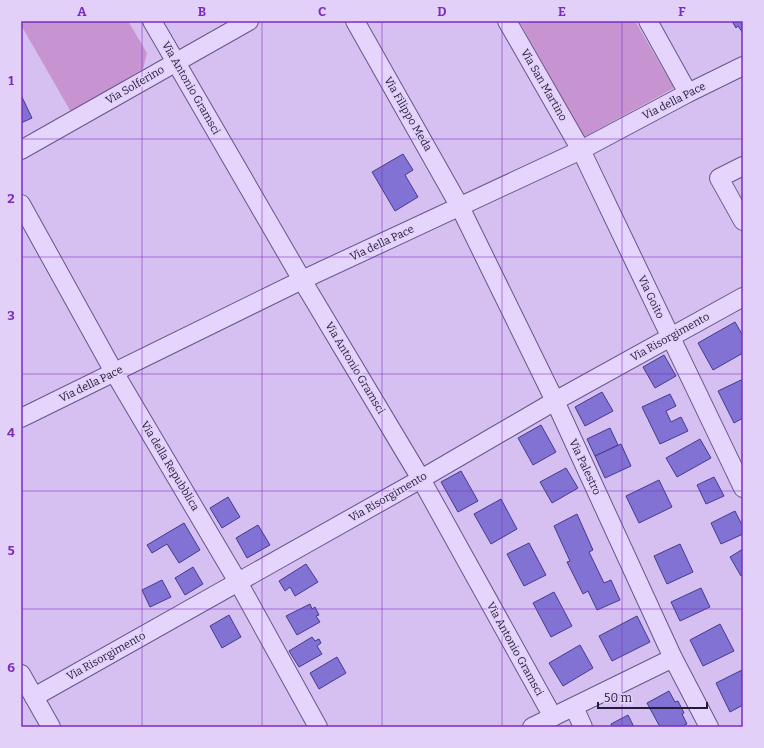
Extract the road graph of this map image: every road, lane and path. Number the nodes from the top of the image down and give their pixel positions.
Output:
1 (152, 21) edge
2 (249, 21) edge
3 (355, 21) edge
4 (507, 21) edge
5 (648, 21) edge
6 (175, 62) junction
7 (743, 66) edge
8 (688, 93) junction
9 (21, 150) edge
10 (581, 150) junction
11 (743, 166) edge
12 (21, 204) edge
13 (460, 207) junction
14 (743, 221) edge
15 (302, 280) junction
16 (743, 297) edge
17 (670, 337) junction
18 (114, 372) junction
19 (555, 401) junction
20 (21, 418) edge
21 (421, 479) junction
22 (743, 488) edge
23 (238, 582) junction
24 (673, 658) junction
25 (21, 674) edge
26 (34, 697) junction
27 (574, 707) junction
28 (553, 718) junction
29 (51, 727) edge
30 (318, 727) edge
31 (532, 727) edge
32 (583, 727) edge
33 (709, 727) edge

1 - 6 street, Via Antonio Gramsci
2 - 6 street, Via Solferino
3 - 13 street, Via Filippo Meda
4 - 10 street, Via San Martino
5 - 8 street
6 - 9 street, Via Solferino
6 - 15 street, Via Antonio Gramsci
7 - 8 street, Via della Pace
8 - 10 street, Via della Pace
10 - 13 street, Via della Pace
10 - 17 street, Via Goito
11 - 14 street
12 - 18 street, Via della Repubblica
13 - 15 street, Via della Pace
13 - 19 street, Via Palestro
15 - 18 street, Via della Pace
15 - 21 street, Via Antonio Gramsci
16 - 17 street, Via Risorgimento
17 - 19 street, Via Risorgimento
17 - 22 street, Via Goito
18 - 20 street, Via della Pace
18 - 23 street, Via della Repubblica
19 - 21 street, Via Risorgimento
19 - 24 street, Via Palestro
21 - 23 street, Via Risorgimento
21 - 28 street, Via Antonio Gramsci
23 - 26 street, Via Risorgimento
23 - 30 street, Via della Repubblica
24 - 27 street
24 - 33 street, Via Palestro
25 - 26 street
26 - 29 street
27 - 28 street
27 - 32 street
28 - 31 street

